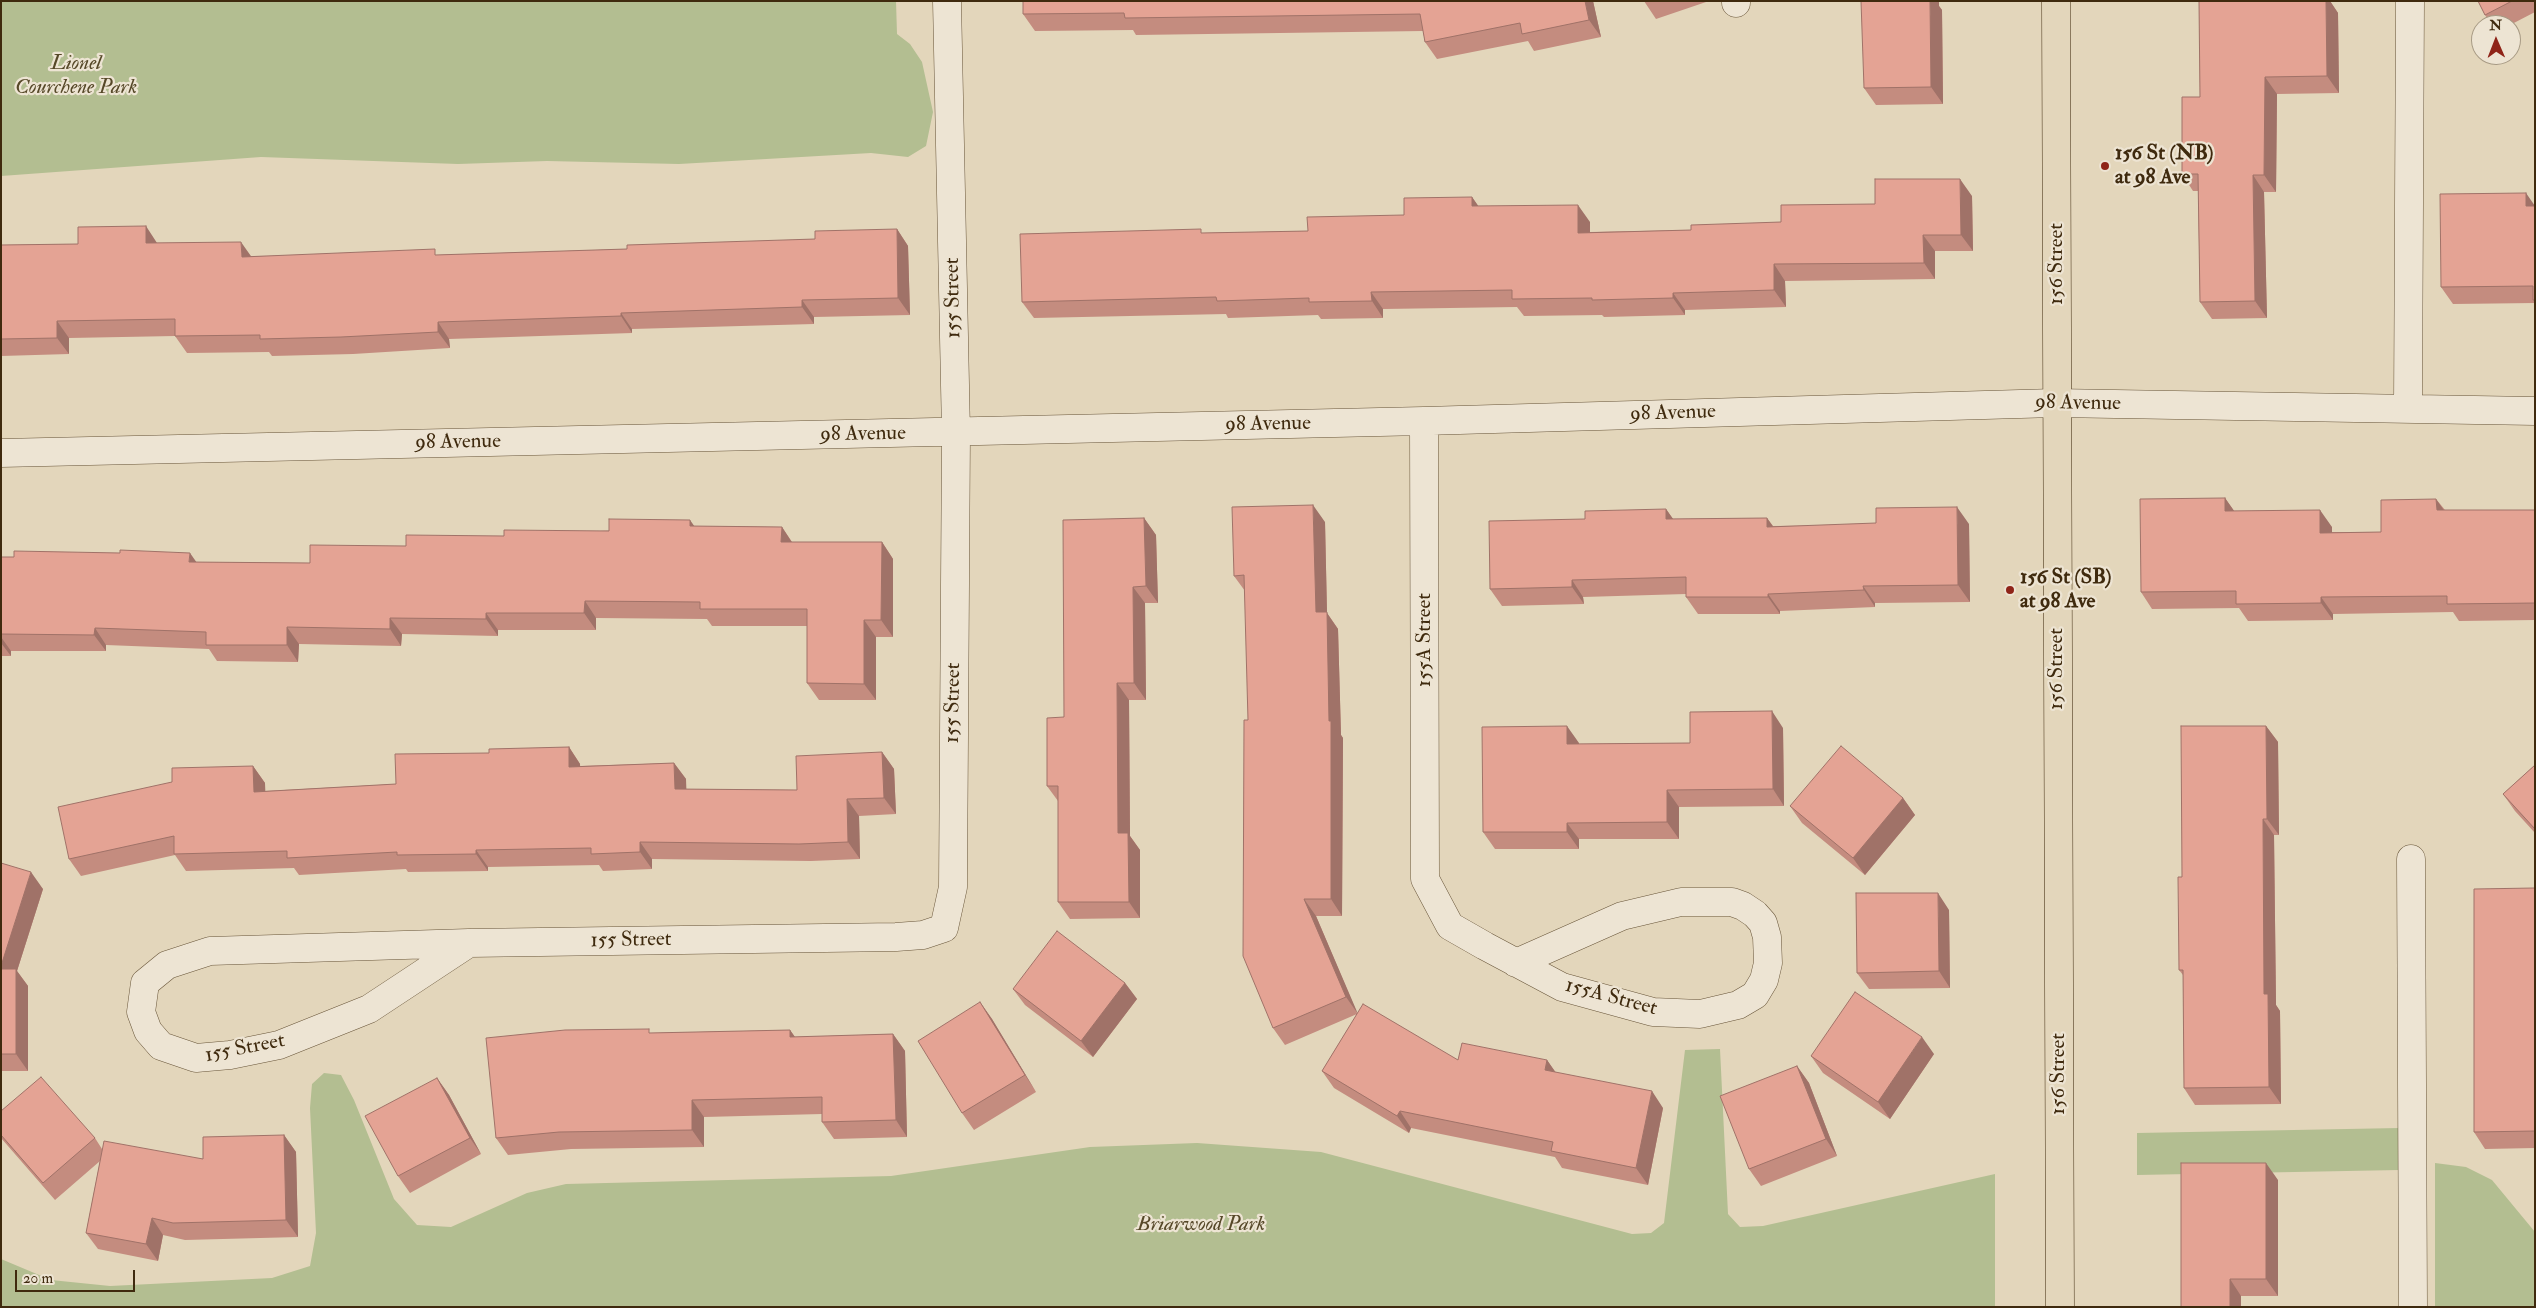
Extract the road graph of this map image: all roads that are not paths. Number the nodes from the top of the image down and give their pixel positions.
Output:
1 (947, 1) edge
2 (2056, 1) edge
3 (2410, 1) edge
4 (2055, 403) junction
5 (2408, 408) junction
6 (2535, 411) edge
7 (1424, 421) junction
8 (956, 433) junction
9 (1, 453) edge
10 (2411, 859) dead end
11 (469, 943) junction
12 (1516, 963) junction
13 (2060, 1307) edge
14 (2413, 1307) edge

1 - 8 street, 155 Street
2 - 4 main road, 156 Street
3 - 5 street
4 - 5 street, 98 Avenue
4 - 7 street, 98 Avenue
4 - 13 main road, 156 Street
5 - 6 street, 98 Avenue
7 - 8 street, 98 Avenue
7 - 12 street, 155A Street
8 - 9 street, 98 Avenue
8 - 11 street, 155 Street
10 - 14 street
11 - 11 street, 155 Street
12 - 12 street, 155A Street

